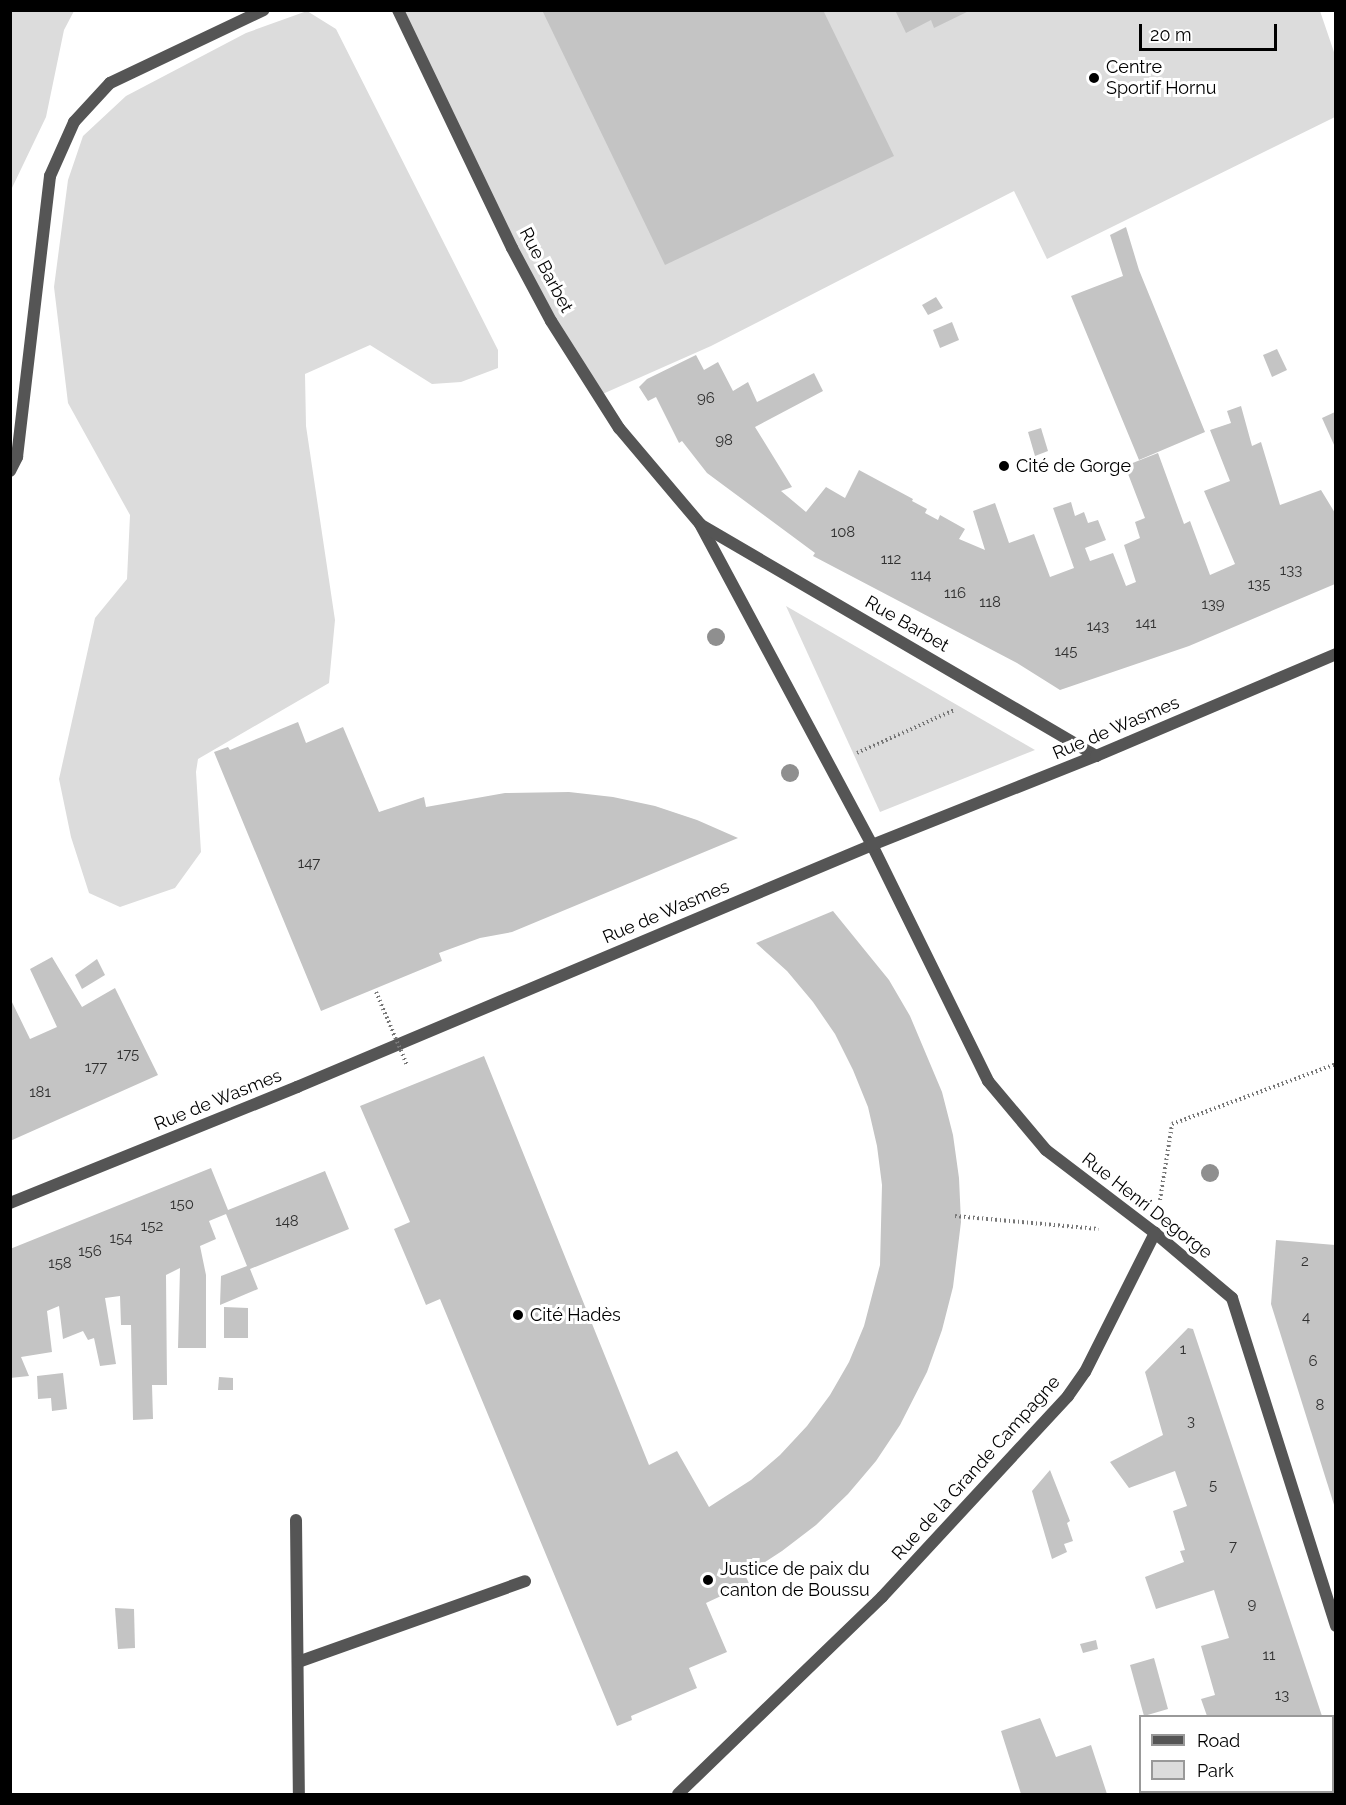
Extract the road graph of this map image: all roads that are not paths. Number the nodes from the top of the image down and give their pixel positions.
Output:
1 (264, 10) edge
2 (398, 10) edge
3 (10, 471) edge
4 (700, 524) junction
5 (1335, 654) edge
6 (1096, 756) junction
7 (872, 845) junction
8 (10, 1203) edge
9 (1155, 1233) junction
10 (296, 1520) dead end
11 (525, 1581) dead end
12 (1335, 1626) edge
13 (298, 1662) junction
14 (299, 1794) edge
15 (678, 1794) edge

1 - 3 street
2 - 4 street, Rue Barbet
4 - 6 street, Rue Barbet
4 - 7 street, Rue Barbet
5 - 6 street, Rue de Wasmes
6 - 7 street, Rue de Wasmes
7 - 8 street, Rue de Wasmes
7 - 9 street, Rue Henri Degorge
9 - 12 street, Rue Henri Degorge
9 - 15 street, Rue de la Grande Campagne
10 - 13 street
11 - 13 street
13 - 14 street

